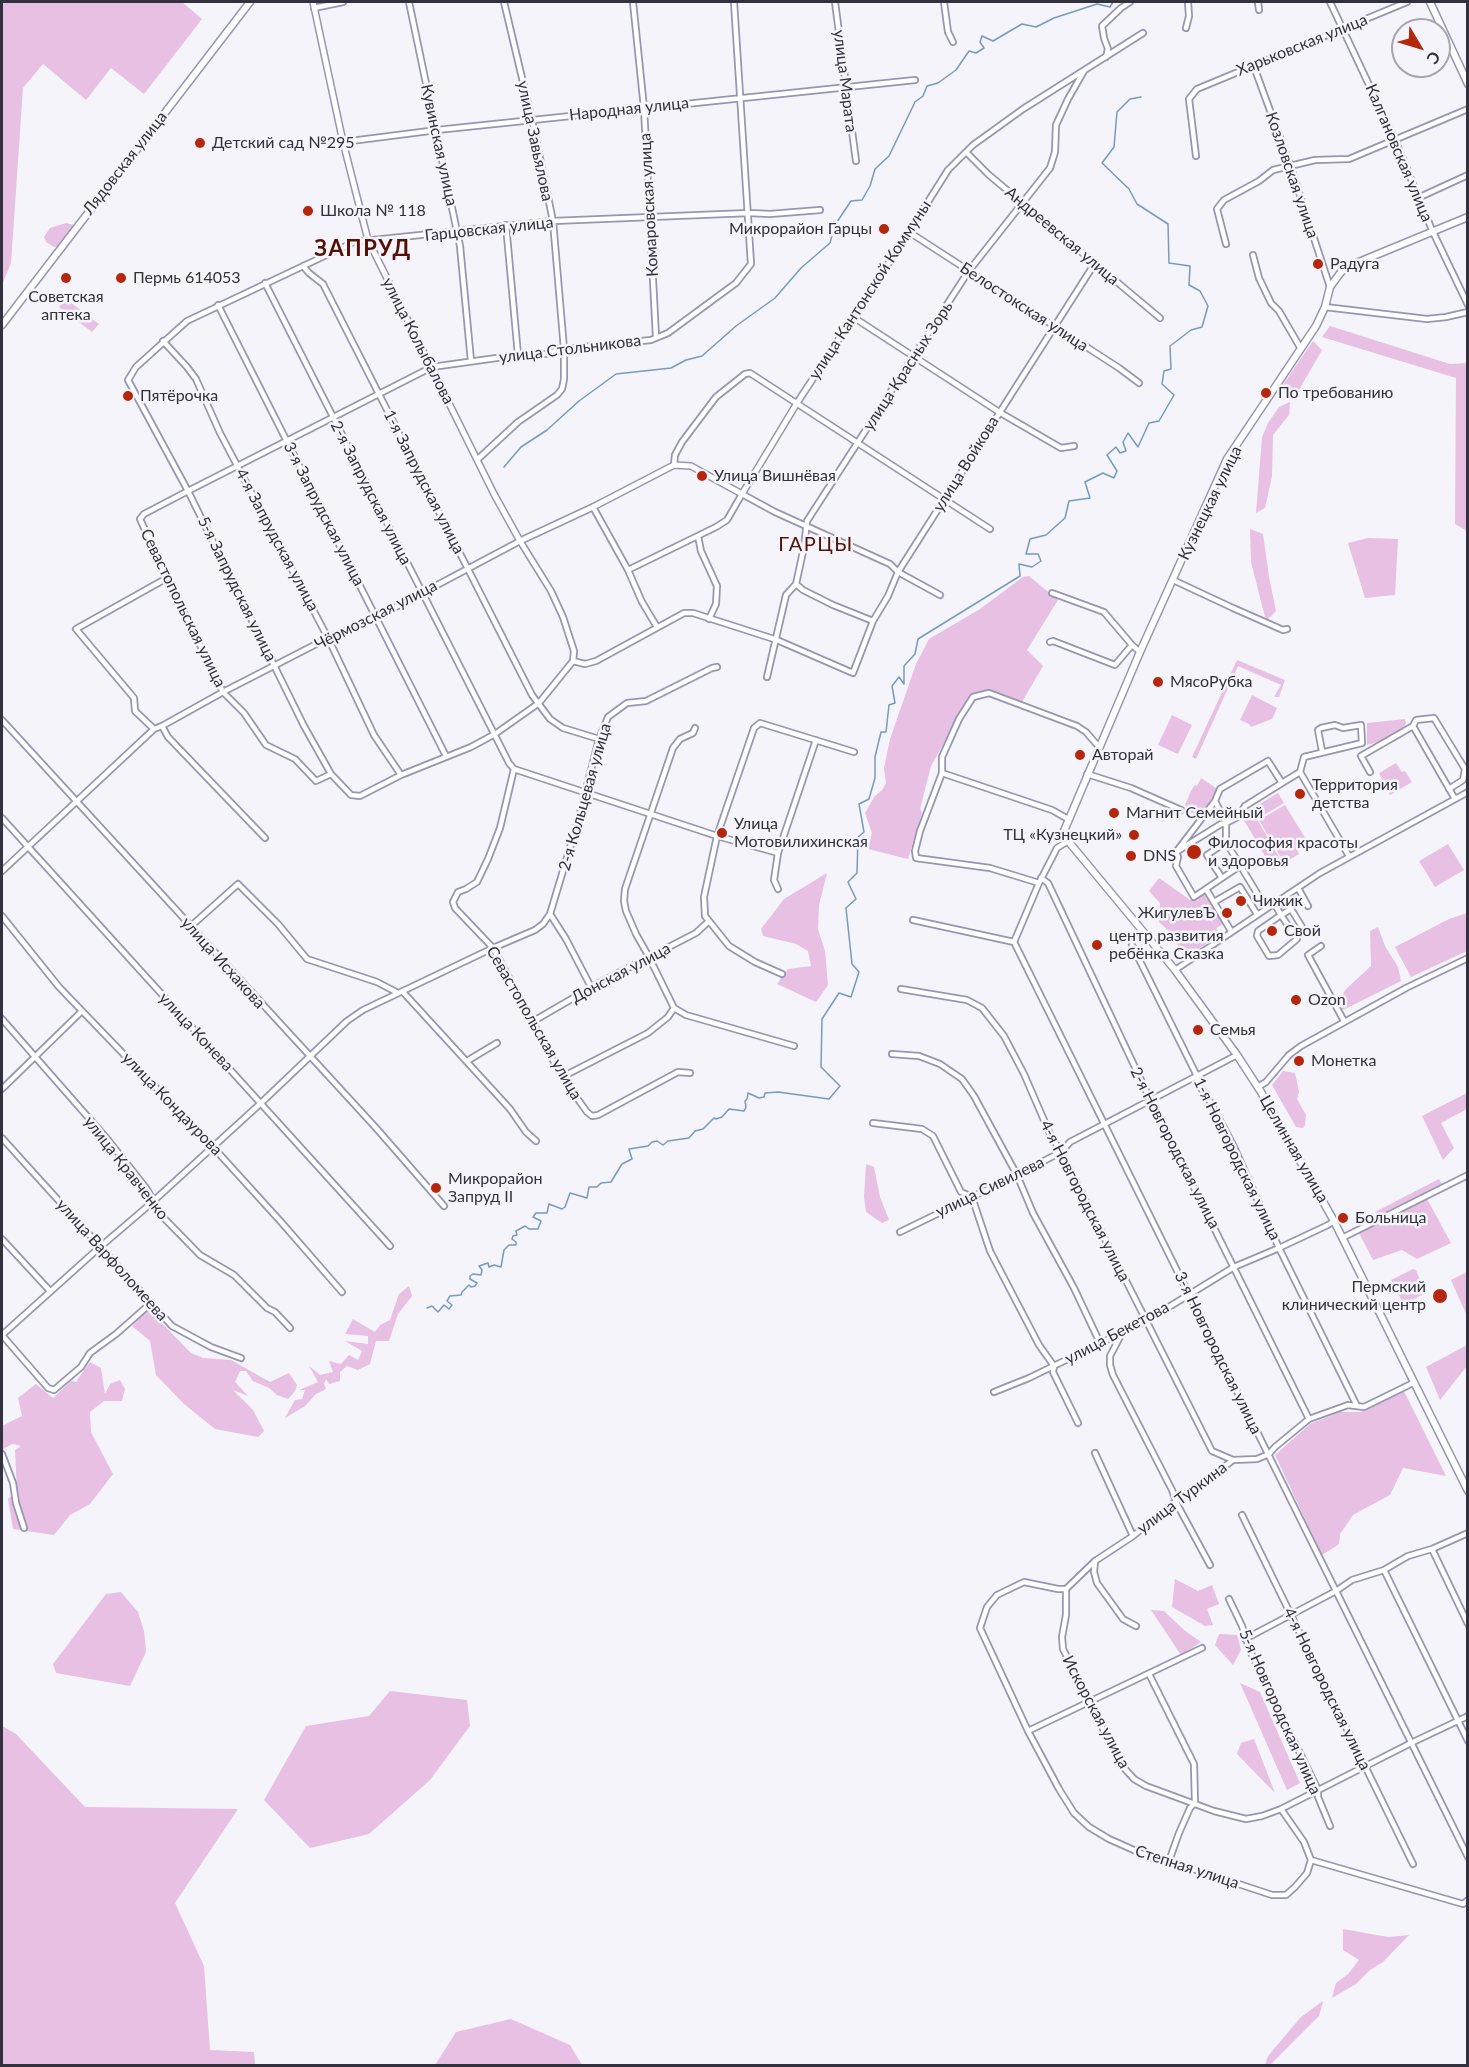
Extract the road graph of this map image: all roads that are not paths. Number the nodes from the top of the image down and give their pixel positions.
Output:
1 (250, 2) edge
2 (343, 2) edge
3 (409, 2) edge
4 (504, 2) edge
5 (633, 2) edge
6 (734, 2) edge
7 (835, 2) edge
8 (944, 2) edge
9 (1130, 2) edge
10 (1188, 2) edge
11 (1258, 2) edge
12 (1330, 2) edge
13 (1407, 2) edge
14 (1430, 2) edge
15 (313, 4) edge
16 (1259, 10) dead end
17 (1186, 28) dead end
18 (1343, 28) junction
19 (1143, 33) dead end
20 (953, 42) dead end
21 (1106, 57) junction
22 (1253, 64) junction
23 (1084, 71) junction
24 (915, 80) dead end
25 (1467, 84) edge
26 (846, 86) junction
27 (740, 97) junction
28 (644, 108) junction
29 (1467, 109) edge
30 (532, 120) junction
31 (437, 130) junction
32 (1395, 140) junction
33 (343, 142) junction
34 (966, 152) junction
35 (1196, 156) dead end
36 (855, 161) dead end
37 (1290, 165) junction
38 (1467, 175) edge
39 (1420, 197) junction
40 (1021, 202) junction
41 (820, 210) dead end
42 (749, 213) junction
43 (650, 217) junction
44 (1467, 217) edge
45 (553, 221) junction
46 (506, 225) junction
47 (457, 231) junction
48 (909, 232) junction
49 (1433, 232) junction
50 (368, 240) junction
51 (1226, 244) dead end
52 (1253, 255) dead end
53 (1095, 263) junction
54 (303, 266) junction
55 (968, 272) junction
56 (265, 283) junction
57 (1330, 287) junction
58 (218, 305) junction
59 (1467, 305) edge
60 (1325, 307) junction
61 (1467, 312) edge
62 (853, 317) junction
63 (1160, 318) dead end
64 (2, 325) edge
65 (1054, 325) junction
66 (656, 337) junction
67 (163, 341) junction
68 (564, 348) junction
69 (1301, 349) junction
70 (518, 355) junction
71 (914, 357) junction
72 (471, 361) junction
73 (432, 367) junction
74 (128, 380) joint
75 (1139, 383) dead end
76 (379, 395) junction
77 (797, 403) junction
78 (999, 411) junction
79 (333, 418) junction
80 (287, 441) junction
81 (859, 442) junction
82 (1074, 446) dead end
83 (478, 459) junction
84 (675, 465) junction
85 (238, 466) junction
86 (188, 491) junction
87 (742, 494) junction
88 (945, 498) junction
89 (592, 507) junction
90 (140, 522) joint
91 (805, 526) junction
92 (990, 529) dead end
93 (698, 536) junction
94 (520, 541) junction
95 (468, 569) junction
96 (628, 570) junction
97 (898, 572) junction
98 (167, 578) junction
99 (1173, 580) junction
100 (796, 584) junction
101 (422, 592) junction
102 (1052, 593) dead end
103 (940, 596) dead end
104 (377, 616) junction
105 (709, 619) junction
106 (873, 621) junction
107 (657, 627) junction
108 (1287, 629) dead end
109 (328, 638) junction
110 (777, 640) junction
111 (1050, 642) dead end
112 (1132, 645) junction
113 (1140, 652) junction
114 (573, 661) junction
115 (276, 666) junction
116 (717, 667) dead end
117 (767, 677) dead end
118 (223, 692) junction
119 (539, 703) junction
120 (2, 720) edge
121 (162, 726) junction
122 (1413, 726) junction
123 (695, 728) dead end
124 (154, 729) junction
125 (495, 734) junction
126 (599, 739) junction
127 (816, 741) junction
128 (1099, 747) junction
129 (1322, 751) junction
130 (854, 752) dead end
131 (446, 756) junction
132 (514, 769) junction
133 (1300, 772) junction
134 (1370, 772) dead end
135 (942, 773) junction
136 (331, 774) junction
137 (1087, 774) junction
138 (401, 775) junction
139 (1282, 783) junction
140 (1449, 789) junction
141 (585, 791) junction
142 (1467, 792) edge
143 (1455, 799) junction
144 (76, 800) junction
145 (1215, 801) junction
146 (1181, 810) dead end
147 (651, 813) junction
148 (2, 818) edge
149 (1068, 819) junction
150 (1227, 823) junction
151 (717, 836) junction
152 (265, 838) dead end
153 (1068, 841) junction
154 (1226, 842) junction
155 (26, 846) junction
156 (1176, 852) junction
157 (778, 853) junction
158 (1349, 856) junction
159 (1240, 866) junction
160 (2, 870) edge
161 (1222, 878) junction
162 (1040, 881) junction
163 (1298, 888) junction
164 (778, 889) dead end
165 (1206, 890) junction
166 (1214, 902) junction
167 (1274, 903) junction
168 (1308, 906) dead end
169 (1266, 908) junction
170 (550, 914) junction
171 (1257, 914) junction
172 (1281, 915) junction
173 (2, 916) edge
174 (913, 920) dead end
175 (708, 922) junction
176 (190, 927) junction
177 (1302, 927) dead end
178 (1231, 931) junction
179 (1014, 942) junction
180 (1132, 945) dead end
181 (1321, 946) dead end
182 (493, 948) junction
183 (649, 957) junction
184 (1467, 958) edge
185 (1175, 970) junction
186 (782, 974) dead end
187 (591, 987) junction
188 (901, 989) dead end
189 (401, 993) junction
190 (674, 1008) junction
191 (82, 1011) junction
192 (2, 1018) edge
193 (1344, 1021) junction
194 (532, 1022) junction
195 (497, 1043) dead end
196 (794, 1046) dead end
197 (892, 1054) dead end
198 (1237, 1055) junction
199 (36, 1057) junction
200 (309, 1057) junction
201 (467, 1061) junction
202 (690, 1072) dead end
203 (1197, 1076) junction
204 (562, 1077) junction
205 (1258, 1086) junction
206 (2, 1089) edge
207 (1150, 1099) junction
208 (261, 1103) junction
209 (873, 1123) dead end
210 (1104, 1123) junction
211 (2, 1138) edge
212 (536, 1141) dead end
213 (213, 1147) junction
214 (1061, 1152) junction
215 (1467, 1175) edge
216 (1017, 1176) junction
217 (972, 1197) junction
218 (154, 1201) junction
219 (444, 1206) dead end
220 (1334, 1221) junction
221 (900, 1232) dead end
222 (1342, 1238) junction
223 (2, 1239) edge
224 (390, 1246) dead end
225 (100, 1247) junction
226 (1280, 1248) junction
227 (1234, 1267) junction
228 (50, 1291) junction
229 (342, 1292) dead end
230 (1189, 1293) junction
231 (150, 1304) junction
232 (1146, 1321) junction
233 (290, 1328) dead end
234 (1122, 1333) junction
235 (2, 1335) edge
236 (1100, 1343) junction
237 (241, 1358) dead end
238 (1054, 1366) junction
239 (1413, 1383) junction
240 (994, 1392) dead end
241 (1357, 1406) junction
242 (1309, 1419) junction
243 (1078, 1423) dead end
244 (1095, 1453) dead end
245 (2, 1454) edge
246 (1269, 1454) junction
247 (1233, 1460) junction
248 (1467, 1491) edge
249 (1177, 1500) junction
250 (1242, 1515) dead end
251 (24, 1528) dead end
252 (1467, 1533) edge
253 (1133, 1536) junction
254 (1432, 1549) junction
255 (1095, 1561) junction
256 (1210, 1565) dead end
257 (1384, 1570) junction
258 (1066, 1589) junction
259 (1336, 1591) junction
260 (1229, 1599) dead end
261 (1292, 1615) junction
262 (1467, 1624) edge
263 (1136, 1626) dead end
264 (1245, 1639) junction
265 (1202, 1648) dead end
266 (1149, 1674) junction
267 (1090, 1702) junction
268 (1467, 1716) edge
269 (1458, 1721) junction
270 (1028, 1731) junction
271 (1467, 1741) edge
272 (1411, 1743) junction
273 (1365, 1767) junction
274 (1318, 1790) junction
275 (1195, 1803) junction
276 (1281, 1809) junction
277 (1330, 1826) dead end
278 (1467, 1857) edge
279 (1311, 1860) junction
280 (1169, 1861) junction
281 (1413, 1864) dead end
282 (1467, 1900) edge

1 - 64 main road, Лядовская улица
2 - 15 street
3 - 31 street, Кувинская улица
4 - 30 street, улица Завьялова
5 - 28 street, Комаровская улица
6 - 27 street, улица Стольникова
7 - 26 street, улица Марата
8 - 20 street
9 - 21 street
10 - 17 street
11 - 16 street
12 - 18 street, Калгановская улица
13 - 18 street, Харьковская улица
14 - 25 main road
15 - 33 street, улица Колыбалова
18 - 22 street, Харьковская улица
18 - 32 street, Калгановская улица
19 - 21 street, улица Кантонской Коммуны
21 - 23 street, улица Кантонской Коммуны
22 - 35 street, Харьковская улица
22 - 37 street, Козловская улица
23 - 34 street, улица Кантонской Коммуны
23 - 40 street, улица Красных Зорь
24 - 26 street, Народная улица
26 - 27 street, Народная улица
26 - 36 street, улица Марата
27 - 28 street, Народная улица
27 - 42 street, улица Стольникова
28 - 30 street, Народная улица
28 - 43 street, Комаровская улица
29 - 32 street
30 - 31 street, Народная улица
30 - 45 street, улица Завьялова
31 - 33 street, Народная улица
31 - 47 street, Кувинская улица
32 - 37 street
32 - 39 street, Калгановская улица
33 - 50 street, улица Колыбалова
34 - 40 street, Андреевская улица
34 - 48 street, улица Кантонской Коммуны
37 - 51 street
37 - 57 street, Козловская улица
38 - 39 street
39 - 49 street, Калгановская улица
40 - 53 street, Андреевская улица
40 - 55 street, улица Красных Зорь
41 - 42 street, Гарцовская улица
42 - 43 street, Гарцовская улица
42 - 66 street, улица Стольникова
43 - 45 street, Гарцовская улица
43 - 66 street, Комаровская улица
44 - 49 main road
45 - 46 street, Гарцовская улица
45 - 68 street, улица Завьялова
46 - 47 street, Гарцовская улица
46 - 70 street
47 - 50 street, Гарцовская улица
47 - 72 street, Кувинская улица
48 - 55 street, Белостокская улица
48 - 62 street, улица Кантонской Коммуны
49 - 57 main road
49 - 59 street, Калгановская улица
50 - 54 street, Гарцовская улица
50 - 73 street, улица Колыбалова
52 - 69 street
53 - 63 street, Андреевская улица
53 - 65 street, улица Войкова
54 - 56 street, Гарцовская улица
54 - 76 street, 1-я Запрудская улица
55 - 65 street, Белостокская улица
55 - 71 street, улица Красных Зорь
56 - 58 street, Гарцовская улица
56 - 79 street, 2-я Запрудская улица
57 - 60 main road, Кузнецкая улица
58 - 67 street, Гарцовская улица
58 - 80 street, 3-я Запрудская улица
60 - 61 street
60 - 69 main road, Кузнецкая улица
62 - 71 street
62 - 77 street, улица Кантонской Коммуны
65 - 75 street, Белостокская улица
65 - 78 street, улица Войкова
66 - 68 street, улица Стольникова
67 - 74 street, Гарцовская улица
67 - 85 street, 4-я Запрудская улица
68 - 70 street, улица Стольникова
68 - 83 street, улица Завьялова
69 - 99 main road, Кузнецкая улица
70 - 72 street, улица Стольникова
71 - 78 street
71 - 81 street, улица Красных Зорь
72 - 73 street, улица Стольникова
73 - 76 street, улица Стольникова
73 - 83 street, улица Колыбалова
74 - 86 street, 5-я Запрудская улица
76 - 79 street, улица Стольникова
76 - 95 street, 1-я Запрудская улица
77 - 81 street
77 - 84 street
77 - 87 street, улица Кантонской Коммуны
78 - 82 street
78 - 88 street, улица Войкова
79 - 80 street, улица Стольникова
79 - 101 street, 2-я Запрудская улица
80 - 85 street, улица Стольникова
80 - 104 street, 3-я Запрудская улица
81 - 88 street
81 - 91 street, улица Красных Зорь
83 - 94 street, улица Колыбалова
84 - 87 street
84 - 89 street, Чёрмозская улица
85 - 86 street, улица Стольникова
85 - 109 street, 4-я Запрудская улица
86 - 90 street, улица Стольникова
86 - 115 street, 5-я Запрудская улица
87 - 91 street
87 - 93 street, улица Кантонской Коммуны
88 - 92 street
88 - 97 street, улица Войкова
89 - 94 street, Чёрмозская улица
89 - 96 street
90 - 98 street, Севастопольская улица
91 - 97 street
91 - 100 street, улица Красных Зорь
93 - 96 street, улица Кантонской Коммуны
93 - 105 street
94 - 95 street, Чёрмозская улица
94 - 114 street, улица Колыбалова
95 - 101 street, Чёрмозская улица
95 - 119 street, 1-я Запрудская улица
96 - 107 street
97 - 103 street
97 - 106 street, улица Войкова
98 - 118 street, Севастопольская улица
98 - 124 street
99 - 108 street
99 - 113 main road, Кузнецкая улица
100 - 106 street
100 - 110 street, улица Красных Зорь
101 - 104 street, Чёрмозская улица
101 - 125 street, 2-я Запрудская улица
102 - 112 street
104 - 109 street, Чёрмозская улица
104 - 131 street, 3-я Запрудская улица
105 - 107 street
105 - 110 street
106 - 110 street, улица Войкова
107 - 114 street
109 - 115 street, Чёрмозская улица
109 - 138 street, 4-я Запрудская улица
110 - 117 street, улица Красных Зорь
111 - 112 street
112 - 113 street
113 - 128 main road, Кузнецкая улица
114 - 119 street
115 - 118 street, Чёрмозская улица
115 - 136 street, 5-я Запрудская улица
116 - 126 street, 2-я Кольцевая улица
118 - 121 street, Чёрмозская улица
118 - 136 street, Севастопольская улица
119 - 125 street
119 - 126 street, 1-я Запрудская улица
120 - 144 street, улица Исхакова
121 - 124 street, Чёрмозская улица
121 - 152 street
122 - 134 street
122 - 140 street
122 - 140 street
123 - 147 street
124 - 144 street, Чёрмозская улица
125 - 131 street
125 - 132 street, 2-я Запрудская улица
126 - 141 street, 2-я Кольцевая улица
127 - 130 street
127 - 151 street
127 - 157 street
128 - 135 street
128 - 137 main road, Кузнецкая улица
129 - 129 street
129 - 133 street
131 - 138 street
132 - 141 street
132 - 182 street, Севастопольская улица
133 - 139 street
133 - 158 street
135 - 149 street
135 - 162 street
136 - 138 street, 5-я Запрудская улица
137 - 146 street
137 - 149 main road, Кузнецкая улица
139 - 145 street
139 - 150 street
140 - 143 street
141 - 147 street
141 - 170 street, 2-я Кольцевая улица
142 - 143 street
143 - 158 street
144 - 155 street, Чёрмозская улица
144 - 176 street, улица Исхакова
145 - 150 street
145 - 156 street
147 - 151 street
147 - 183 street
148 - 155 street, улица Конева
149 - 153 main road, Кузнецкая улица
150 - 154 street
150 - 156 street
151 - 157 street
151 - 175 street
153 - 162 street
153 - 185 main road, Целинная улица
154 - 159 street
154 - 161 street
155 - 160 street, Чёрмозская улица
155 - 208 street, улица Конева
156 - 165 street
157 - 164 street
158 - 163 street
159 - 161 street
159 - 169 street
161 - 165 street
162 - 179 street
162 - 207 street, 2-я Новгородская улица
163 - 167 street
163 - 168 street
165 - 166 street
166 - 171 street
166 - 178 street
167 - 169 street
167 - 172 street
169 - 171 street
170 - 182 street
170 - 187 street
171 - 178 street
172 - 172 street
172 - 177 street
173 - 191 street, улица Кондаурова
174 - 179 street
175 - 183 street, Донская улица
175 - 186 street
176 - 189 street
176 - 200 street, улица Исхакова
178 - 185 street
179 - 210 street, 3-я Новгородская улица
180 - 203 street, 1-я Новгородская улица
181 - 193 street
182 - 189 street
182 - 194 street, Севастопольская улица
183 - 187 street, Донская улица
183 - 190 street
184 - 193 street
185 - 198 main road, Целинная улица
187 - 194 street, Донская улица
188 - 214 street, 4-я Новгородская улица
189 - 200 street
189 - 201 street
190 - 196 street
190 - 204 street
191 - 199 street
191 - 213 street, улица Кондаурова
192 - 199 street, улица Кравченко
193 - 205 street
194 - 204 street, Севастопольская улица
195 - 201 street
197 - 216 street
198 - 203 street, улица Сивилева
198 - 205 main road, Целинная улица
199 - 206 street
199 - 218 street, улица Кравченко
200 - 208 street
200 - 219 street, улица Исхакова
201 - 212 street
202 - 204 street, Севастопольская улица
203 - 207 street, улица Сивилева
203 - 226 street, 1-я Новгородская улица
205 - 220 main road, Целинная улица
207 - 210 street, улица Сивилева
207 - 227 street, 2-я Новгородская улица
208 - 213 street
208 - 224 street, улица Конева
209 - 217 street
210 - 214 street, улица Сивилева
210 - 230 street, 3-я Новгородская улица
211 - 225 street, улица Варфоломеева
213 - 218 street
213 - 229 street, улица Кондаурова
214 - 216 street, улица Сивилева
214 - 232 street, 4-я Новгородская улица
215 - 222 street
216 - 217 street, улица Сивилева
216 - 236 street
217 - 221 street, улица Сивилева
217 - 238 street
218 - 225 street
218 - 233 street, улица Кравченко
220 - 222 main road, Целинная улица
220 - 226 street, улица Бекетова
222 - 239 main road, Целинная улица
223 - 228 street
225 - 228 street
225 - 231 street, улица Варфоломеева
226 - 227 street, улица Бекетова
226 - 241 street, 1-я Новгородская улица
227 - 230 street, улица Бекетова
227 - 242 street, 2-я Новгородская улица
228 - 235 street
230 - 232 street, улица Бекетова
230 - 246 street, 3-я Новгородская улица
231 - 235 street
231 - 237 street, улица Варфоломеева
232 - 234 street, улица Бекетова
232 - 247 street, 4-я Новгородская улица
234 - 236 street, улица Бекетова
234 - 249 street
236 - 238 street, улица Бекетова
238 - 240 street, улица Бекетова
238 - 243 street
239 - 241 street
239 - 248 main road, Целинная улица
241 - 242 street
242 - 246 street
244 - 253 street
245 - 251 street
246 - 247 street, улица Туркина
246 - 259 street, 3-я Новгородская улица
247 - 249 street, улица Туркина
249 - 253 street, улица Туркина
249 - 256 street
250 - 261 street, 4-я Новгородская улица
252 - 254 street
253 - 255 street, улица Туркина
254 - 257 street
254 - 262 street
255 - 258 street, улица Туркина
255 - 263 street
257 - 259 street
257 - 269 street
258 - 267 street, Искорская улица
258 - 270 street, Степная улица
259 - 261 street
259 - 272 street, 3-я Новгородская улица
260 - 264 street, 5-я Новгородская улица
261 - 264 street
261 - 273 street, 4-я Новгородская улица
264 - 274 street, 5-я Новгородская улица
265 - 266 street
266 - 267 street
266 - 275 street
267 - 270 street
267 - 275 street, Искорская улица
268 - 269 street, Искорская улица
269 - 271 street
269 - 272 street, Искорская улица
270 - 280 street, Степная улица
272 - 273 street, Искорская улица
272 - 278 street, 3-я Новгородская улица
273 - 274 street, Искорская улица
273 - 281 street, 4-я Новгородская улица
274 - 276 street, Искорская улица
274 - 277 street, 5-я Новгородская улица
275 - 276 street, Искорская улица
275 - 280 street
276 - 279 street
279 - 280 street, Степная улица
279 - 282 street

